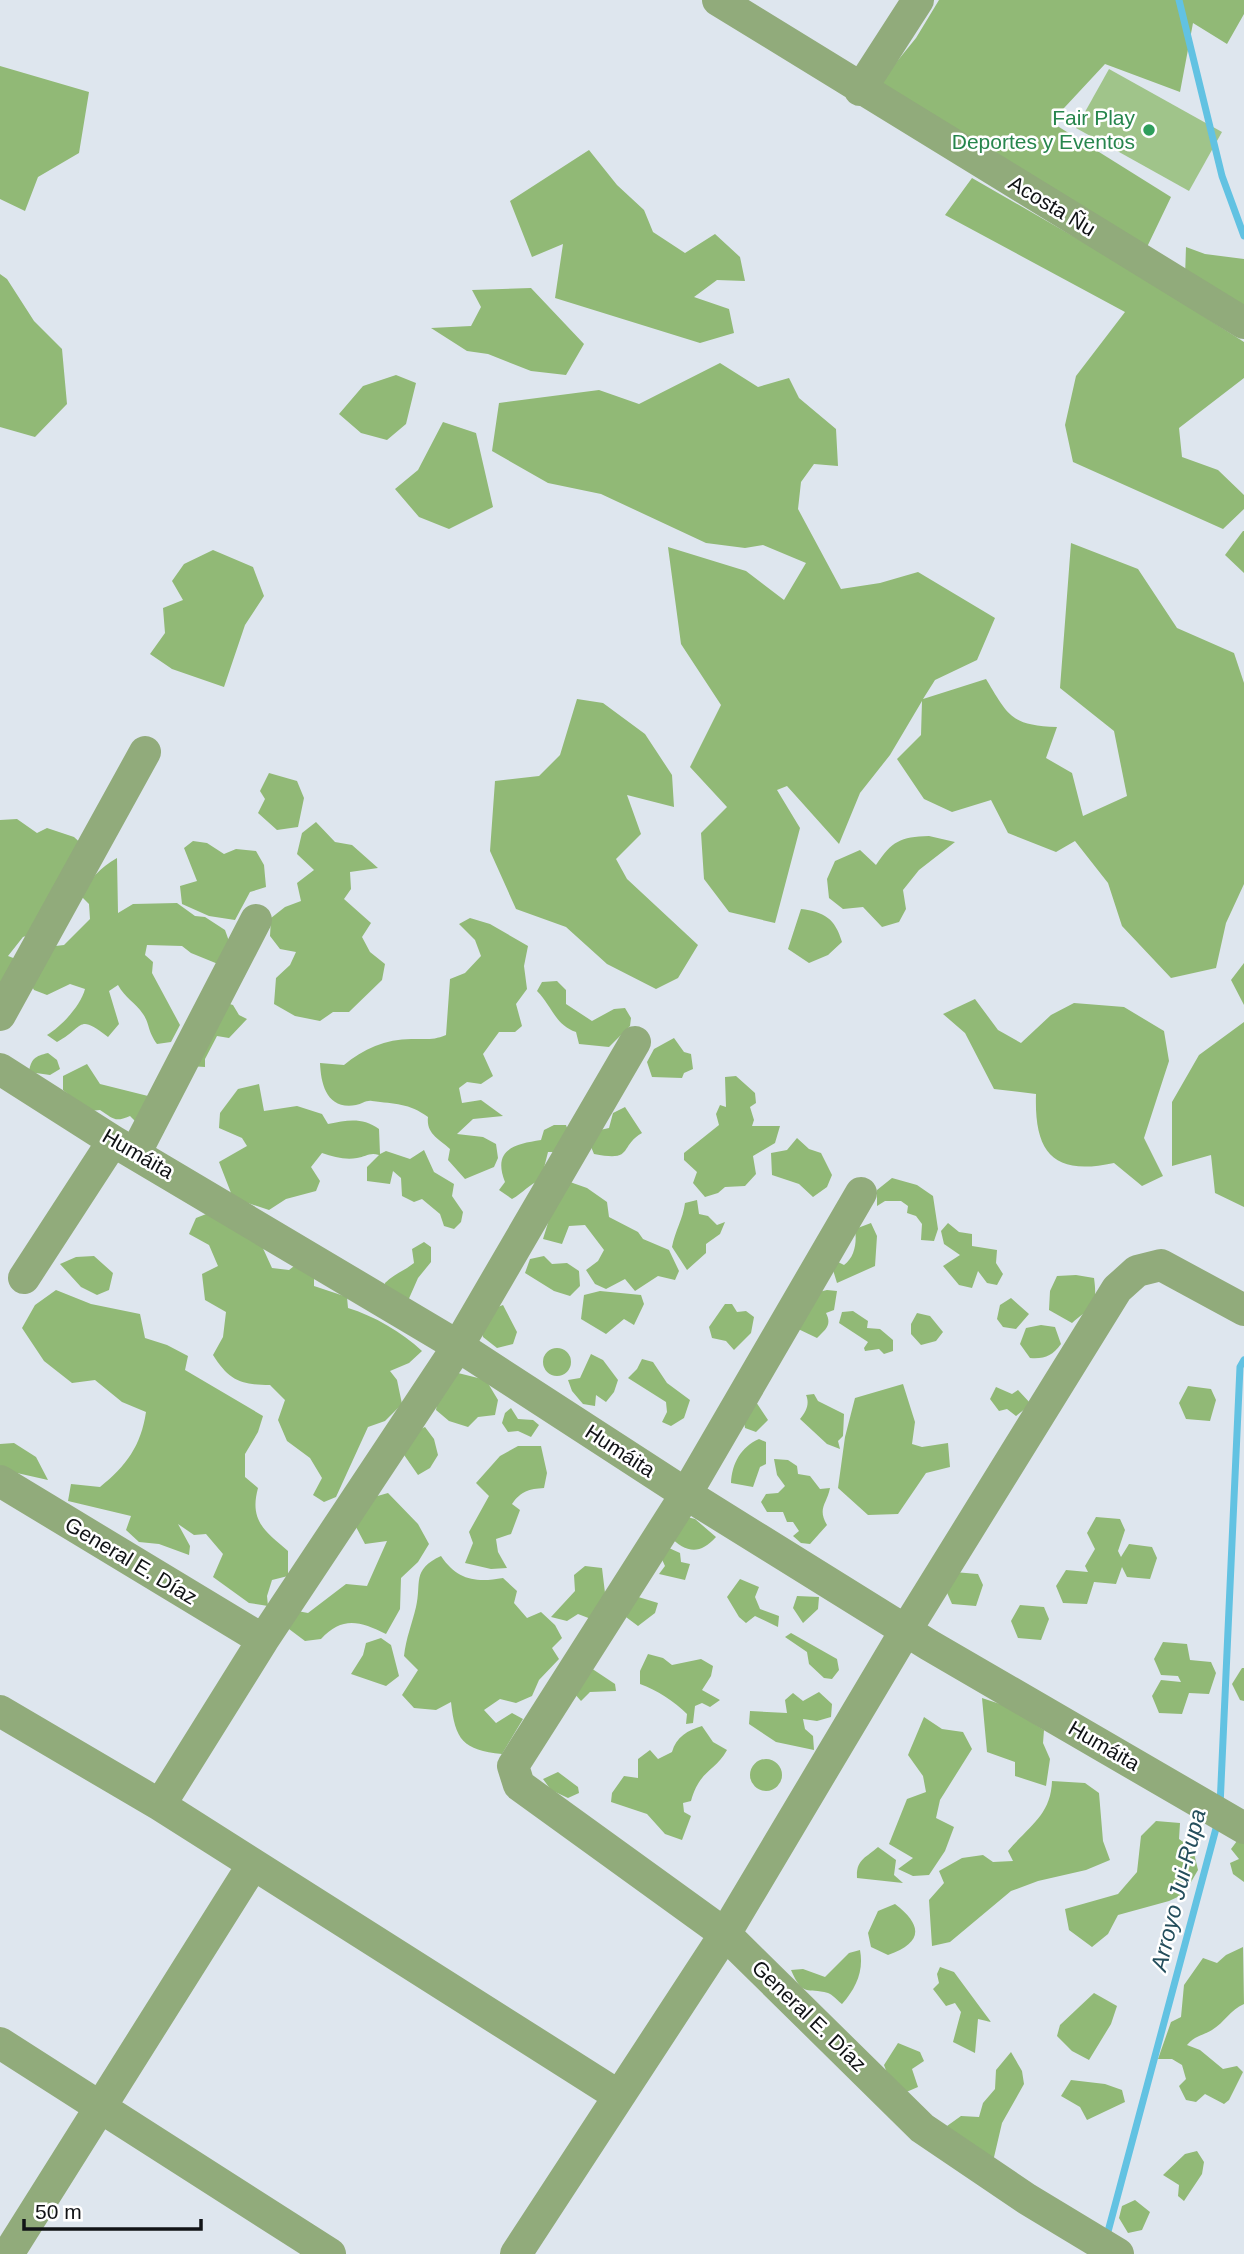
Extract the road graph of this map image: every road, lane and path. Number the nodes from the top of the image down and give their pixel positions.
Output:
1 (718, 0) edge
2 (918, 0) edge
3 (860, 90) junction
4 (1244, 323) edge
5 (145, 752) dead end
6 (256, 920) dead end
7 (0, 1016) edge
8 (635, 1042) dead end
9 (0, 1069) edge
10 (125, 1146) junction
11 (861, 1193) dead end
12 (24, 1279) dead end
13 (1238, 1306) edge
14 (458, 1346) junction
15 (0, 1482) edge
16 (686, 1494) junction
17 (906, 1630) junction
18 (262, 1640) junction
19 (0, 1710) edge
20 (160, 1805) junction
21 (1244, 1828) edge
22 (252, 1866) junction
23 (725, 1934) junction
24 (0, 2043) edge
25 (619, 2096) junction
26 (100, 2105) junction
27 (8, 2254) edge
28 (330, 2254) edge
29 (516, 2254) edge
30 (1118, 2254) edge

1 - 3 street, Acosta Ñu
2 - 3 street
3 - 4 street, Acosta Ñu
5 - 7 street
6 - 10 street
8 - 14 street
9 - 10 street, Humáita
10 - 12 street
10 - 14 street, Humáita
11 - 16 street
13 - 17 street
14 - 16 street, Humáita
14 - 18 street
15 - 18 street, General E. Díaz
16 - 17 street, Humáita
16 - 23 street, General E. Díaz
17 - 21 street, Humáita
17 - 23 street
18 - 20 street
19 - 20 street
20 - 22 street
22 - 25 street
22 - 26 street
23 - 25 street
23 - 30 street, General E. Díaz
24 - 26 street
25 - 29 street
26 - 27 street
26 - 28 street

